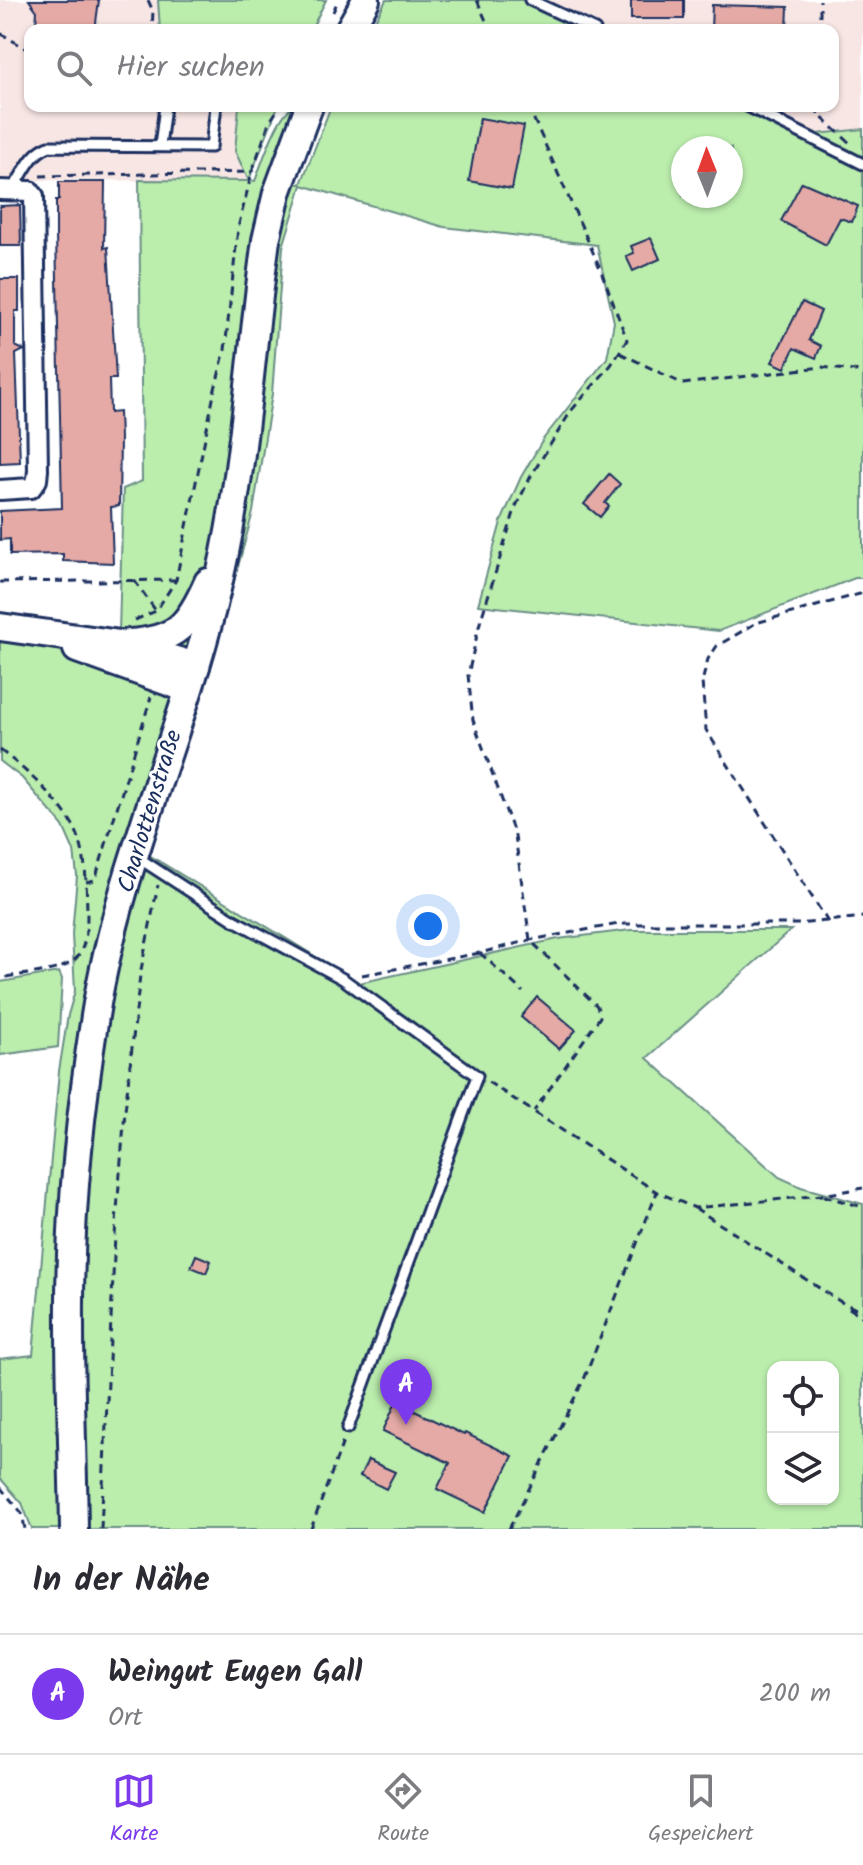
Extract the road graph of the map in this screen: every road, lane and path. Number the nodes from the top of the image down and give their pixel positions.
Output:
1 (148, 0) edge
2 (366, 0) edge
3 (477, 0) edge
4 (530, 0) edge
5 (820, 0) edge
6 (152, 24) edge
7 (352, 24) edge
8 (487, 24) edge
9 (582, 24) edge
10 (820, 24) edge
11 (0, 33) edge
12 (24, 47) edge
13 (164, 112) edge
14 (215, 112) edge
15 (276, 112) edge
16 (307, 112) edge
17 (531, 112) edge
18 (759, 112) edge
19 (818, 112) edge
20 (160, 146) junction
21 (849, 158) junction
22 (863, 164) edge
23 (252, 172) junction
24 (12, 185) edge
25 (620, 353) junction
26 (863, 372) edge
27 (0, 490) edge
28 (228, 544) junction
29 (134, 580) junction
30 (176, 580) junction
31 (0, 582) edge
32 (863, 593) edge
33 (156, 611) junction
34 (0, 627) edge
35 (125, 633) junction
36 (36, 634) junction
37 (192, 677) junction
38 (155, 684) dead end
39 (0, 750) edge
40 (133, 855) junction
41 (162, 873) junction
42 (86, 882) junction
43 (863, 917) edge
44 (828, 922) junction
45 (530, 940) junction
46 (480, 953) junction
47 (0, 978) edge
48 (343, 979) junction
49 (523, 992) dead end
50 (477, 1076) junction
51 (534, 1111) junction
52 (863, 1188) edge
53 (657, 1192) junction
54 (822, 1195) junction
55 (863, 1207) edge
56 (695, 1208) junction
57 (863, 1314) edge
58 (348, 1428) joint
59 (0, 1487) edge
60 (25, 1529) edge
61 (74, 1529) edge
62 (101, 1529) edge
63 (311, 1529) edge
64 (509, 1529) edge

1 - 6 path
2 - 7 main road
3 - 8 path
4 - 9 lane
5 - 10 path
11 - 12 path
13 - 20 lane
14 - 20 lane
15 - 23 path
16 - 28 main road, Charlottenstraße
17 - 25 path
18 - 21 lane
19 - 21 path
20 - 24 lane
21 - 22 lane
23 - 24 path
23 - 30 path
24 - 27 street
25 - 26 path
25 - 45 path
28 - 35 main road
28 - 37 main road, Charlottenstraße
29 - 30 path
29 - 31 path
29 - 33 path
30 - 33 path
32 - 44 path
33 - 35 path
34 - 36 main road
35 - 36 main road
35 - 37 main road
36 - 37 main road
37 - 40 main road, Charlottenstraße
38 - 42 path
39 - 42 path
40 - 41 lane
40 - 61 main road, Charlottenstraße
41 - 48 lane
41 - 62 path
42 - 47 path
43 - 44 path
44 - 45 path
45 - 46 path
45 - 51 path
46 - 48 path
46 - 49 path
48 - 50 lane
50 - 51 path
50 - 58 lane
51 - 53 path
52 - 54 path
53 - 56 path
53 - 64 path
54 - 55 path
54 - 56 path
56 - 57 path
58 - 63 path
59 - 60 path

